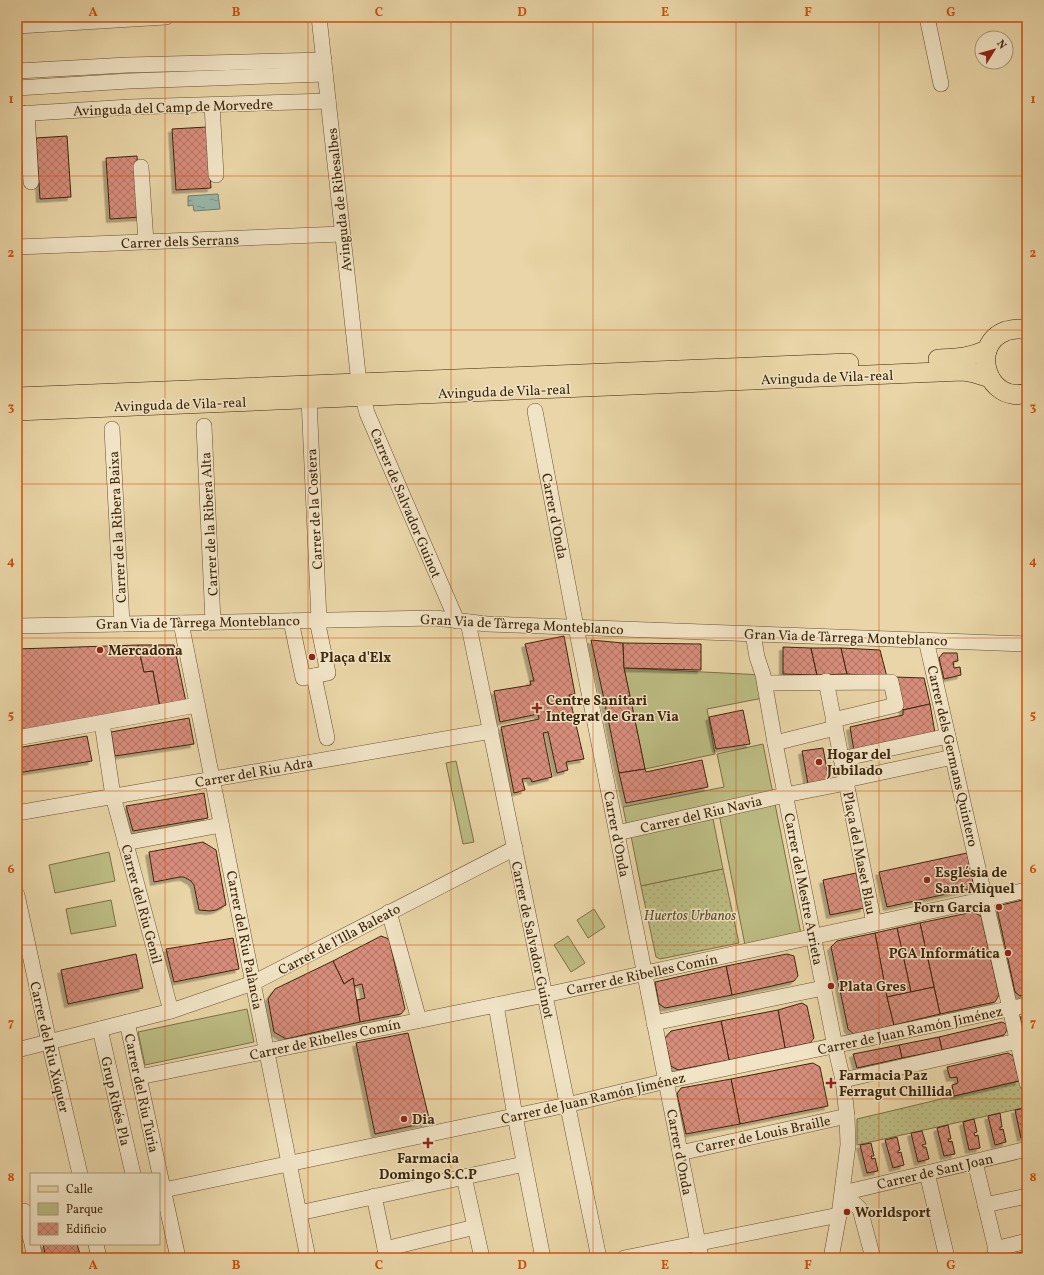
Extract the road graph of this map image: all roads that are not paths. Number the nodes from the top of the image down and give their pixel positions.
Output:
1 (166, 17) edge
2 (319, 17) edge
3 (927, 17) edge
4 (17, 26) edge
5 (324, 67) junction
6 (17, 71) edge
7 (941, 84) dead end
8 (17, 88) edge
9 (328, 102) junction
10 (212, 105) junction
11 (22, 113) edge
12 (142, 167) dead end
13 (216, 175) dead end
14 (31, 182) dead end
15 (342, 234) junction
16 (146, 242) junction
17 (17, 247) edge
18 (1027, 330) edge
19 (987, 350) junction
20 (990, 378) junction
21 (360, 390) junction
22 (1027, 393) edge
23 (17, 397) edge
24 (309, 399) junction
25 (17, 411) edge
26 (535, 411) dead end
27 (204, 426) dead end
28 (112, 429) dead end
29 (318, 620) junction
30 (291, 621) junction
31 (213, 622) junction
32 (463, 622) junction
33 (181, 623) junction
34 (122, 624) junction
35 (17, 626) edge
36 (576, 627) junction
37 (753, 634) junction
38 (926, 640) junction
39 (1027, 644) edge
40 (314, 676) junction
41 (826, 682) junction
42 (765, 683) junction
43 (197, 705) junction
44 (102, 723) junction
45 (834, 724) junction
46 (491, 731) junction
47 (948, 736) junction
48 (17, 738) edge
49 (327, 738) dead end
50 (775, 743) junction
51 (953, 757) junction
52 (841, 759) junction
53 (212, 779) junction
54 (846, 782) junction
55 (785, 795) junction
56 (113, 796) junction
57 (17, 813) edge
58 (221, 824) junction
59 (617, 833) junction
60 (125, 843) junction
61 (514, 848) junction
62 (1027, 890) edge
63 (17, 895) edge
64 (985, 899) junction
65 (389, 912) junction
66 (874, 923) junction
67 (813, 936) junction
68 (644, 973) junction
69 (253, 983) junction
70 (823, 988) junction
71 (545, 995) junction
72 (496, 1005) junction
73 (1027, 1005) edge
74 (1010, 1009) junction
75 (171, 1011) junction
76 (419, 1020) junction
77 (127, 1022) junction
78 (654, 1023) junction
79 (100, 1029) junction
80 (1022, 1040) edge
81 (49, 1042) junction
82 (835, 1046) junction
83 (17, 1050) edge
84 (267, 1051) junction
85 (139, 1077) junction
86 (843, 1080) junction
87 (666, 1081) junction
88 (1027, 1083) edge
89 (567, 1105) junction
90 (515, 1116) junction
91 (847, 1116) junction
92 (1027, 1149) edge
93 (680, 1153) junction
94 (975, 1162) junction
95 (289, 1164) junction
96 (524, 1164) junction
97 (80, 1173) edge
98 (133, 1173) edge
99 (158, 1173) edge
100 (927, 1173) junction
101 (464, 1177) junction
102 (161, 1191) edge
103 (843, 1193) junction
104 (374, 1196) junction
105 (1027, 1196) edge
106 (985, 1205) junction
107 (24, 1211) edge
108 (299, 1213) junction
109 (840, 1215) junction
110 (475, 1228) junction
111 (30, 1236) edge
112 (1027, 1241) edge
113 (697, 1243) junction
114 (32, 1245) edge
115 (96, 1245) edge
116 (386, 1253) edge
117 (996, 1253) edge
118 (35, 1258) edge
119 (99, 1258) edge
120 (178, 1258) edge
121 (308, 1258) edge
122 (482, 1258) edge
123 (543, 1258) edge
124 (598, 1258) edge
125 (624, 1258) edge
126 (701, 1258) edge
127 (831, 1258) edge
128 (873, 1258) edge
129 (947, 1258) edge

1 - 4 street
2 - 5 street, Avinguda de Ribesalbes
3 - 7 street
5 - 6 street
5 - 8 street, Avinguda del Camp de Morvedre
5 - 9 street, Avinguda de Ribesalbes
9 - 10 street, Avinguda del Camp de Morvedre
9 - 15 street, Avinguda de Ribesalbes
10 - 11 street, Avinguda del Camp de Morvedre
10 - 13 street
11 - 14 street
12 - 16 street
15 - 16 street, Carrer dels Serrans
15 - 21 street, Avinguda de Ribesalbes
16 - 17 street, Carrer dels Serrans
18 - 19 main road
19 - 20 main road
19 - 21 main road, Avinguda de Vila-real
20 - 21 main road, Avinguda de Vila-real
20 - 22 main road
21 - 23 main road, Avinguda de Vila-real
21 - 24 main road, Avinguda de Vila-real
21 - 32 street, Carrer de Salvador Guinot
24 - 25 main road, Avinguda de Vila-real
24 - 29 street, Carrer de la Costera
26 - 36 street, Carrer d'Onda
27 - 31 street, Carrer de la Ribera Alta
28 - 34 street, Carrer de la Ribera Baixa
29 - 30 street, Gran Via de Tàrrega Monteblanco
29 - 32 street, Gran Via de Tàrrega Monteblanco
29 - 40 street
30 - 31 street, Gran Via de Tàrrega Monteblanco
30 - 40 street
31 - 33 street, Gran Via de Tàrrega Monteblanco
32 - 36 street, Gran Via de Tàrrega Monteblanco
32 - 46 street, Carrer de Salvador Guinot
33 - 34 street, Gran Via de Tàrrega Monteblanco
33 - 43 street, Carrer del Riu Palància
34 - 35 street, Gran Via de Tàrrega Monteblanco
36 - 37 street, Gran Via de Tàrrega Monteblanco
36 - 59 street, Carrer d'Onda
37 - 38 street, Gran Via de Tàrrega Monteblanco
37 - 42 street, Carrer del Mestre Arrieta
38 - 39 street, Gran Via de Tàrrega Monteblanco
38 - 47 street, Carrer dels Germans Quintero
40 - 49 street
41 - 42 street
41 - 45 street, Plaça del Maset Blau
41 - 45 street
42 - 50 street, Carrer del Mestre Arrieta
43 - 44 street
43 - 53 street, Carrer del Riu Palància
44 - 48 street
44 - 56 street, Carrer del Riu Genil
45 - 50 street
45 - 52 street, Plaça del Maset Blau
46 - 53 street, Carrer del Riu Adra
46 - 61 street, Carrer de Salvador Guinot
47 - 51 street, Carrer dels Germans Quintero
47 - 52 street
50 - 55 street, Carrer del Mestre Arrieta
51 - 54 street, Plaça del Maset Blau
51 - 64 street, Carrer dels Germans Quintero
52 - 54 street, Plaça del Maset Blau
53 - 56 street, Carrer del Riu Adra
53 - 58 street, Carrer del Riu Palància
54 - 55 street, Plaça del Maset Blau
54 - 66 street, Plaça del Maset Blau
55 - 59 street, Carrer del Riu Navia
55 - 67 street, Carrer del Mestre Arrieta
56 - 57 street, Carrer del Riu Adra
56 - 60 street, Carrer del Riu Genil
58 - 60 street
58 - 69 street, Carrer del Riu Palància
59 - 68 street, Carrer d'Onda
60 - 75 street, Carrer del Riu Genil
61 - 65 street, Carrer de l'Illa Baleato
61 - 71 street, Carrer de Salvador Guinot
62 - 64 street, Carrer de Ribelles Comín
63 - 81 street, Carrer del Riu Xúquer
64 - 66 street, Carrer de Ribelles Comín
64 - 74 street, Carrer dels Germans Quintero
65 - 69 street, Carrer de l'Illa Baleato
65 - 76 street
66 - 67 street, Carrer de Ribelles Comín
67 - 68 street, Carrer de Ribelles Comín
67 - 70 street, Carrer del Mestre Arrieta
68 - 71 street, Carrer de Ribelles Comín
68 - 78 street, Carrer d'Onda
69 - 75 street, Carrer de l'Illa Baleato
69 - 84 street, Carrer del Riu Palància
70 - 78 street
70 - 82 street, Carrer del Mestre Arrieta
71 - 72 street, Carrer de Ribelles Comín
71 - 89 street, Carrer de Salvador Guinot
72 - 76 street, Carrer de Ribelles Comín
72 - 90 street
73 - 74 street, Carrer de Juan Ramón Jiménez
74 - 80 street, Carrer dels Germans Quintero
74 - 82 street, Carrer de Juan Ramón Jiménez
75 - 77 street, Carrer de l'Illa Baleato
76 - 84 street, Carrer de Ribelles Comín
77 - 79 street, Carrer de l'Illa Baleato
77 - 85 street, Carrer del Riu Túria
78 - 87 street, Carrer d'Onda
79 - 81 street, Carrer de l'Illa Baleato
79 - 98 street, Grup Ribés Pla
80 - 86 street
80 - 88 street, Carrer dels Germans Quintero
81 - 83 street, Carrer de l'Illa Baleato
81 - 97 street, Carrer del Riu Xúquer
82 - 86 street, Carrer del Mestre Arrieta
82 - 87 street, Carrer de Juan Ramón Jiménez
84 - 85 street, Carrer de Ribelles Comín
84 - 95 street, Carrer del Riu Palància
85 - 99 street, Carrer del Riu Túria
86 - 91 street, Carrer del Mestre Arrieta
87 - 89 street, Carrer de Juan Ramón Jiménez
87 - 93 street, Carrer d'Onda
89 - 90 street, Carrer de Juan Ramón Jiménez
89 - 124 street, Carrer de Salvador Guinot
90 - 95 street, Carrer de Juan Ramón Jiménez
90 - 96 street
91 - 93 street, Carrer de Louis Braille
91 - 103 street, Carrer del Mestre Arrieta
92 - 94 street, Carrer de Sant Joan
93 - 113 street, Carrer d'Onda
94 - 100 street, Carrer de Sant Joan
94 - 106 street
95 - 102 street, Carrer de Juan Ramón Jiménez
95 - 108 street, Carrer del Riu Palància
96 - 101 street
96 - 123 street
100 - 103 street, Carrer de Sant Joan
100 - 129 street
101 - 104 street
101 - 110 street
102 - 120 street, Carrer del Riu Túria
103 - 109 street, Carrer del Mestre Arrieta
103 - 128 street
104 - 108 street
104 - 116 street
105 - 106 street
106 - 117 street
107 - 111 street
108 - 121 street, Carrer del Riu Palància
109 - 113 street
109 - 127 street, Carrer del Mestre Arrieta
110 - 116 street
110 - 122 street
112 - 117 street
113 - 125 street
113 - 126 street, Carrer d'Onda
114 - 118 street
115 - 119 street

